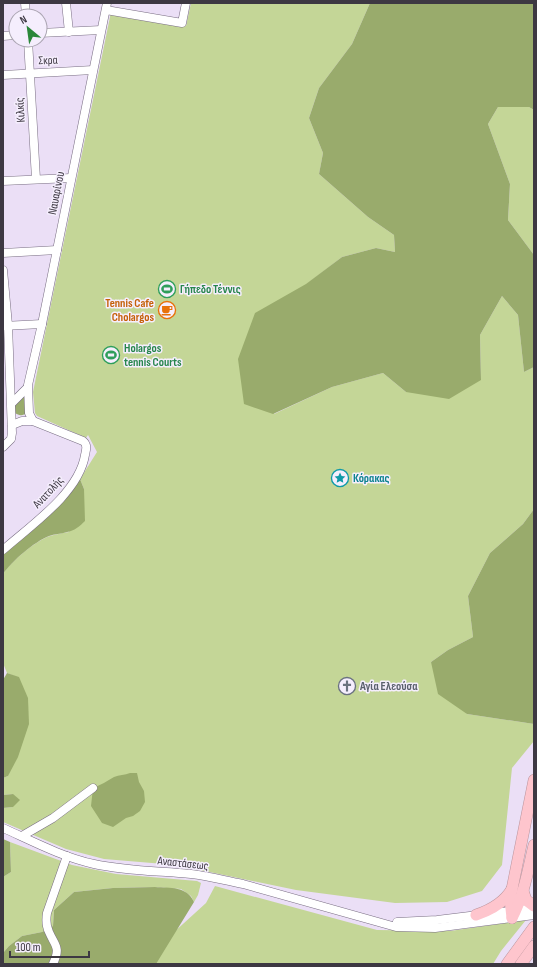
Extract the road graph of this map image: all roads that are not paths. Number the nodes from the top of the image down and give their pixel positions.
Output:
1 (66, 3) edge
2 (186, 3) edge
3 (106, 6) edge
4 (101, 30) junction
5 (69, 32) junction
6 (48, 33) edge
7 (28, 48) edge
8 (93, 70) junction
9 (30, 73) junction
10 (3, 75) edge
11 (71, 178) junction
12 (36, 179) junction
13 (3, 181) edge
14 (57, 250) junction
15 (3, 253) edge
16 (3, 270) edge
17 (42, 324) junction
18 (5, 326) edge
19 (27, 388) junction
20 (9, 395) edge
21 (12, 413) junction
22 (31, 417) junction
23 (12, 425) junction
24 (3, 447) edge
25 (3, 550) edge
26 (534, 780) edge
27 (93, 788) dead end
28 (3, 828) edge
29 (22, 836) junction
30 (534, 845) edge
31 (67, 856) junction
32 (517, 890) junction
33 (534, 907) edge
34 (513, 913) junction
35 (476, 915) junction
36 (534, 915) edge
37 (362, 918) junction
38 (534, 927) edge
39 (534, 946) edge
40 (53, 964) edge
41 (506, 964) edge
42 (521, 964) edge

1 - 5 street
2 - 3 street
3 - 4 street, Ναυαρίνου
4 - 5 street
4 - 8 street, Ναυαρίνου
5 - 6 street
7 - 9 street, Κιλκίς
8 - 9 street, Σκρα
8 - 11 street, Ναυαρίνου
9 - 10 street, Σκρα
9 - 12 street, Κιλκίς
11 - 12 street
11 - 14 street, Ναυαρίνου
12 - 13 street
14 - 15 street
14 - 17 street, Ναυαρίνου
16 - 18 street
17 - 18 street
17 - 19 street, Ναυαρίνου
18 - 20 street
19 - 20 street
19 - 22 street, Ναυαρίνου
20 - 21 street
21 - 22 street, Ανατολής
21 - 23 street
22 - 23 street
22 - 25 street, Ανατολής
23 - 24 street
26 - 32 highway
27 - 29 street
28 - 29 street, Αναστάσεως
29 - 31 street, Αναστάσεως
30 - 32 highway
31 - 37 street, Αναστάσεως
31 - 40 street
32 - 33 highway
32 - 34 highway
32 - 35 highway
33 - 34 street
34 - 35 street
34 - 36 street
34 - 37 street
35 - 37 street
38 - 41 highway
39 - 42 highway

